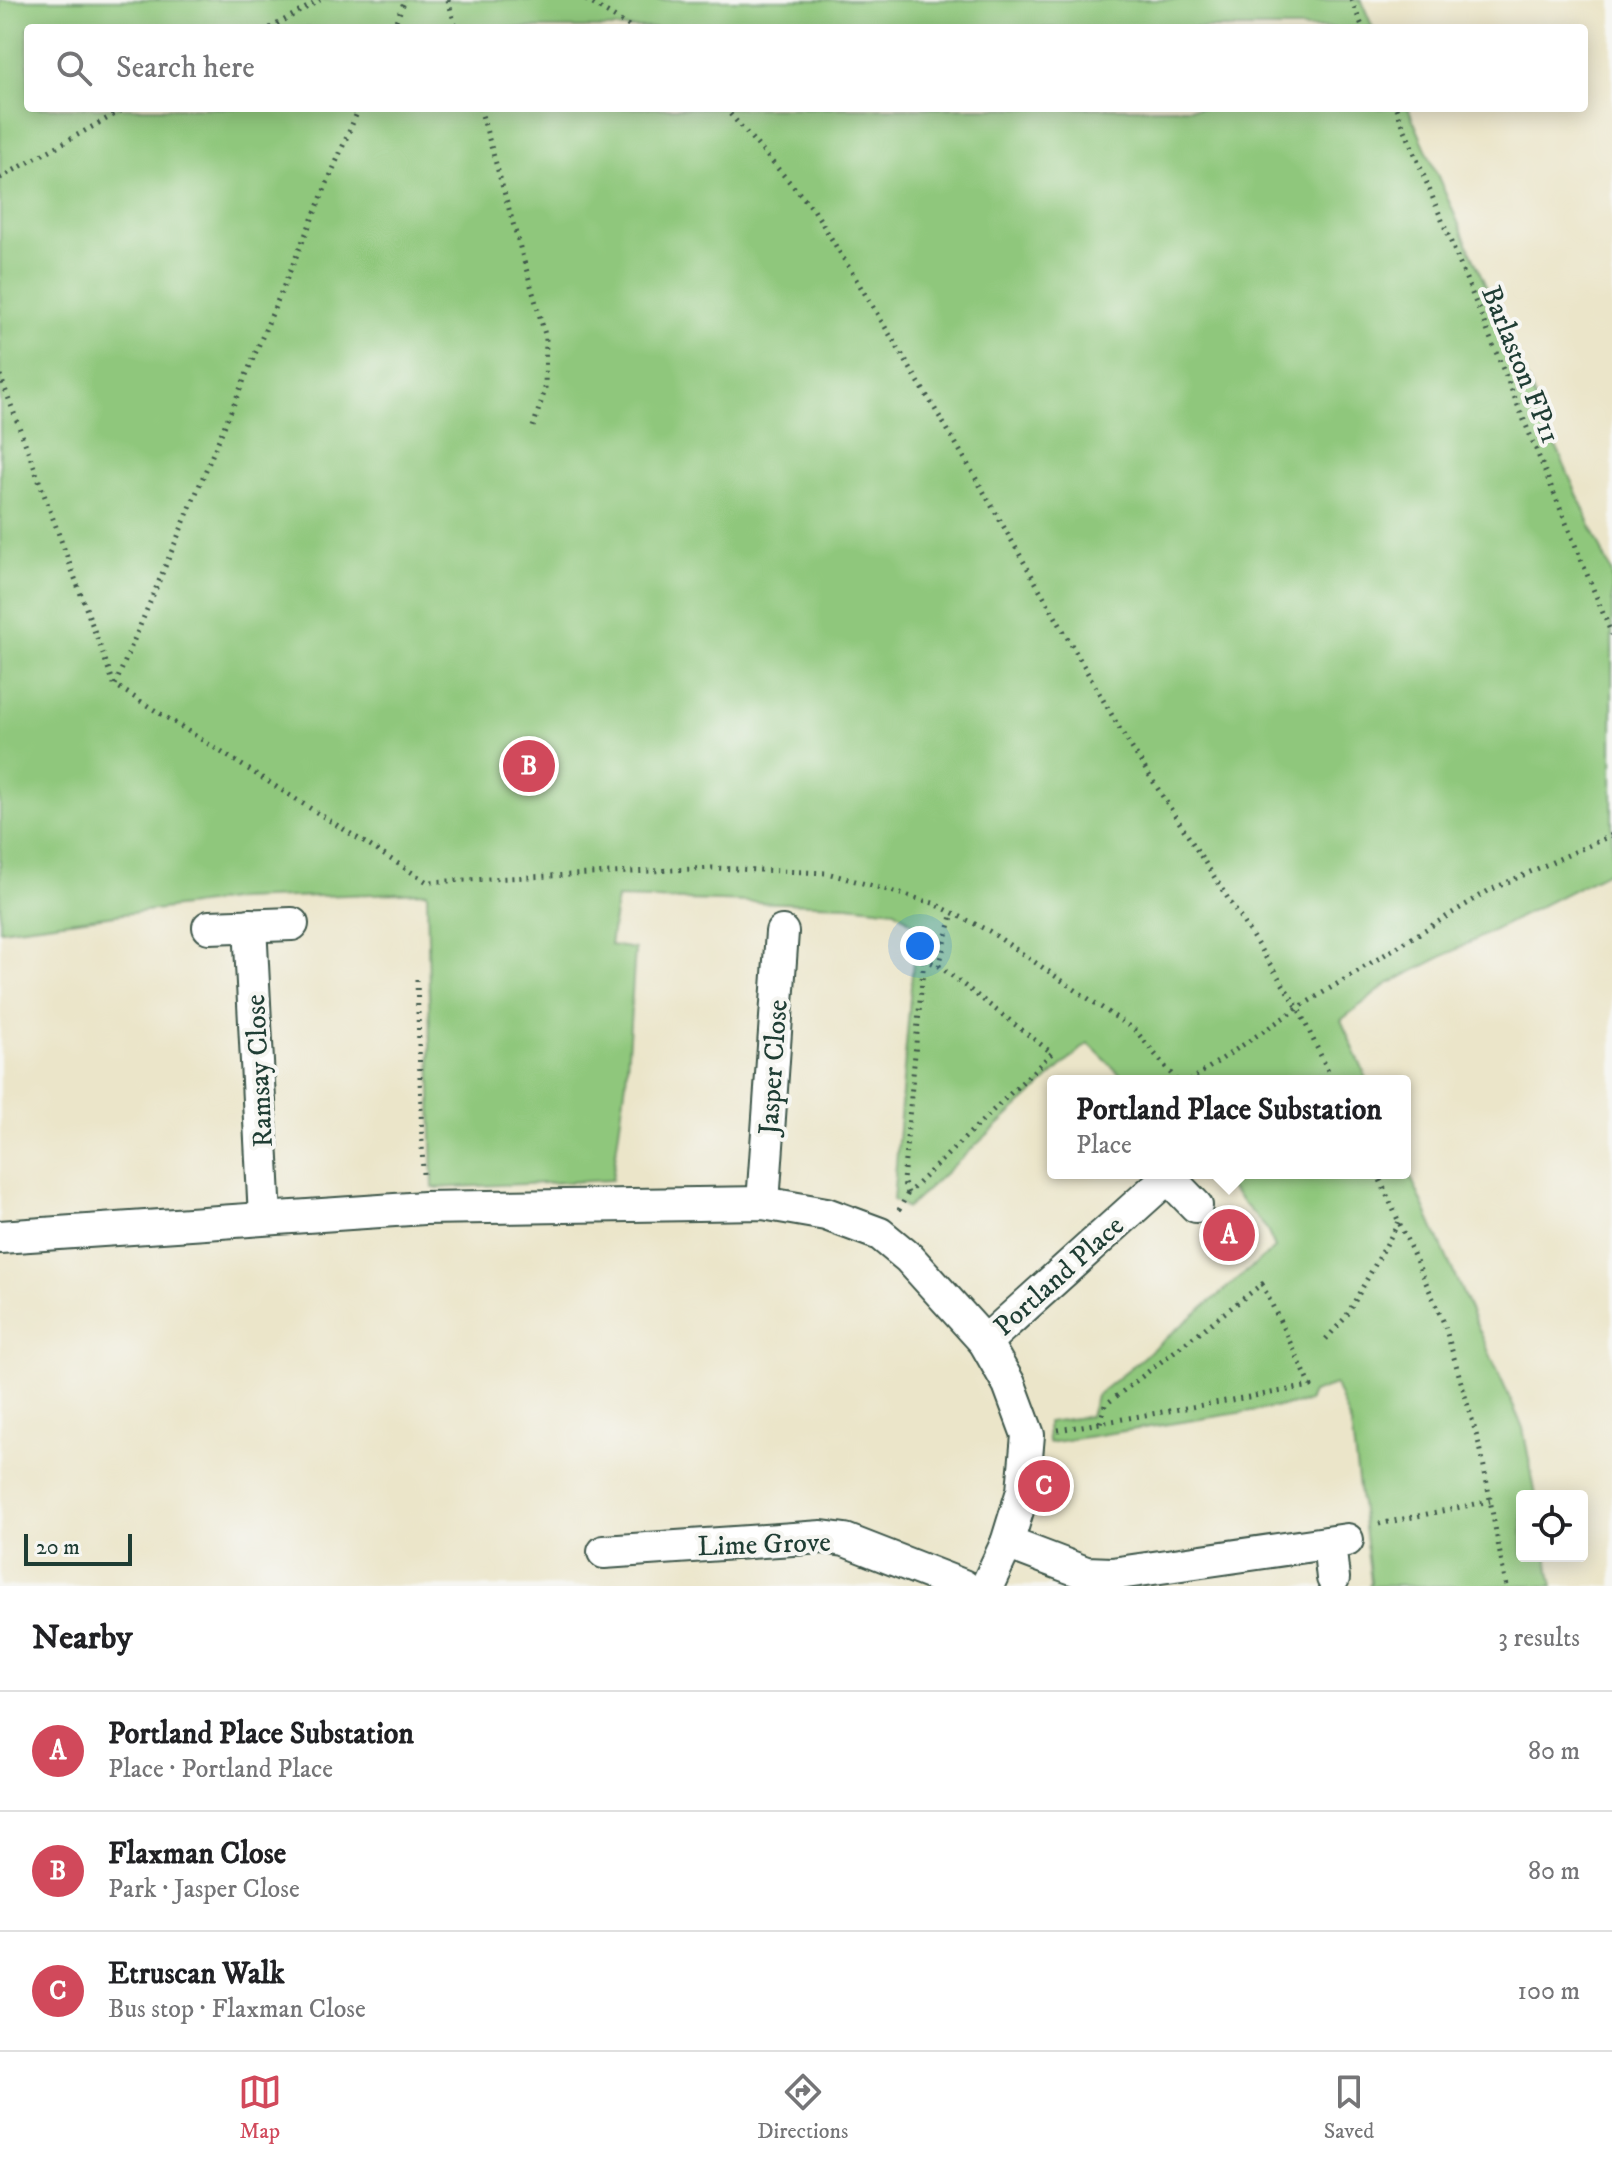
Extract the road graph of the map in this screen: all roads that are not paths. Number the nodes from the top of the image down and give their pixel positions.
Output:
1 (292, 924) dead end
2 (250, 925) junction
3 (209, 927) dead end
4 (782, 932) dead end
5 (1162, 1179) edge
6 (1170, 1179) edge
7 (763, 1203) junction
8 (1196, 1206) dead end
9 (265, 1218) junction
10 (0, 1237) edge
11 (985, 1342) junction
12 (1007, 1543) junction
13 (604, 1552) dead end
14 (1333, 1578) dead end
15 (963, 1586) edge
16 (987, 1586) edge

1 - 2 street
2 - 3 street
2 - 9 street, Ramsay Close
4 - 7 street, Jasper Close
5 - 11 street, Portland Place
6 - 8 street, Portland Place
7 - 9 street
7 - 11 street
9 - 10 street
11 - 12 street
12 - 14 street
12 - 16 street
13 - 15 street, Lime Grove

